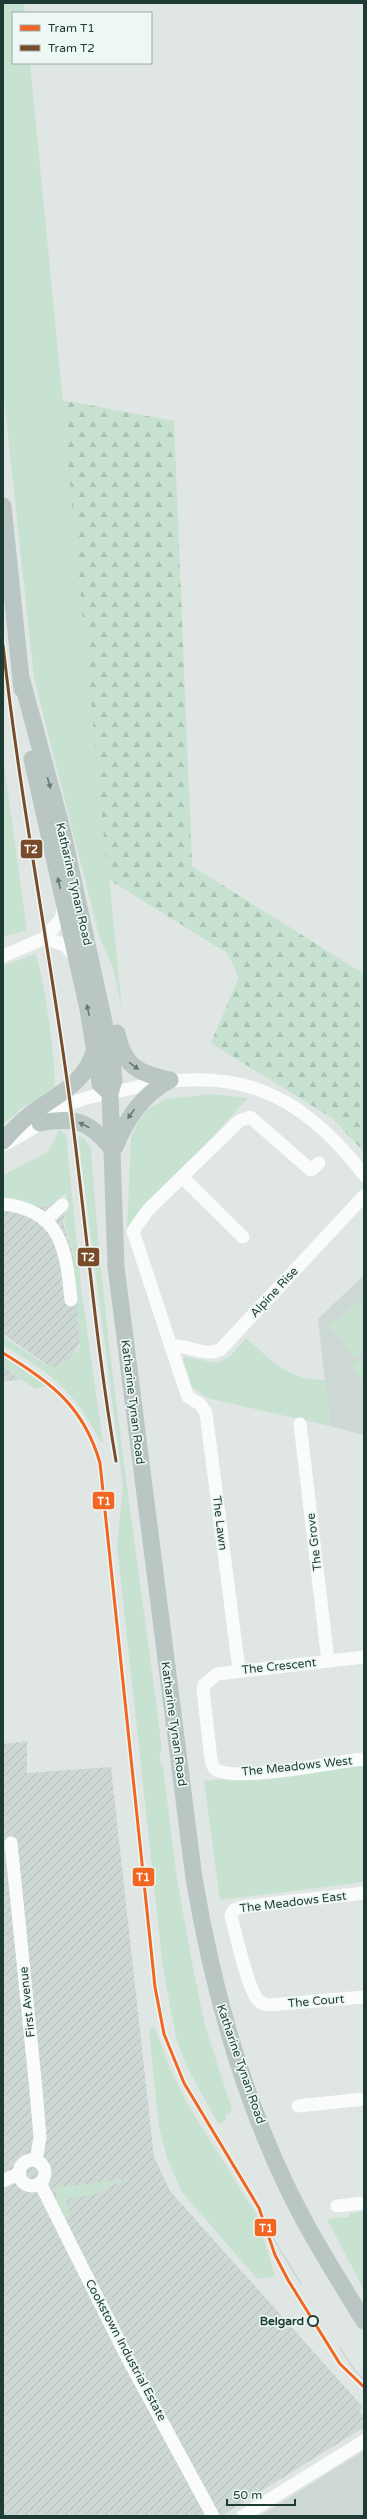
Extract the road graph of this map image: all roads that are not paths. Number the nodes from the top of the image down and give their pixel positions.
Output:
1 (3, 506) edge
2 (21, 677) junction
3 (64, 905) junction
4 (45, 938) junction
5 (3, 956) edge
6 (83, 956) junction
7 (95, 1048) junction
8 (170, 1080) junction
9 (110, 1093) junction
10 (40, 1123) junction
11 (3, 1141) edge
12 (3, 1145) edge
13 (113, 1150) junction
14 (318, 1163) dead end
15 (364, 1175) edge
16 (182, 1177) junction
17 (364, 1196) edge
18 (3, 1204) edge
19 (62, 1205) dead end
20 (46, 1220) junction
21 (244, 1237) dead end
22 (71, 1300) dead end
23 (170, 1346) junction
24 (300, 1424) dead end
25 (364, 1657) edge
26 (328, 1661) junction
27 (239, 1670) junction
28 (203, 1690) joint
29 (364, 1759) edge
30 (11, 1843) dead end
31 (364, 1893) edge
32 (364, 1997) edge
33 (269, 2005) joint
34 (364, 2099) edge
35 (298, 2106) dead end
36 (36, 2161) junction
37 (20, 2173) junction
38 (3, 2181) edge
39 (40, 2183) junction
40 (364, 2203) edge
41 (337, 2206) dead end
42 (364, 2321) edge
43 (364, 2441) edge
44 (215, 2516) edge
45 (221, 2516) edge
46 (243, 2516) edge

1 - 2 main road, Katharine Tynan Road
3 -> 2 main road, Katharine Tynan Road
2 -> 6 main road, Katharine Tynan Road
3 - 4 street, Katharine Tynan Road
3 - 6 main road, Katharine Tynan Road
4 - 5 street
4 - 6 street
7 -> 6 main road, Katharine Tynan Road
6 -> 8 main road
6 - 9 main road, Katharine Tynan Road
7 - 9 main road, Katharine Tynan Road
7 - 11 main road
8 - 9 street
8 -> 13 main road
8 - 15 street
9 - 10 street
9 - 13 main road, Katharine Tynan Road
10 - 12 street
13 -> 10 main road
13 - 42 main road, Katharine Tynan Road
14 - 16 street
16 - 21 street
16 - 23 street
17 - 23 street, Alpine Rise
18 - 20 street
19 - 20 street
20 - 22 street
23 - 27 street, The Lawn
24 - 26 street, The Grove
25 - 26 street, The Crescent
26 - 27 street, The Crescent
27 - 28 street, The Crescent
28 - 29 street, The Meadows West
30 - 36 street, First Avenue
31 - 33 street, The Meadows East
32 - 33 street, The Court
34 - 35 street
36 - 37 street
36 - 39 street
37 - 38 street
37 - 39 street
39 - 44 street, Cookstown Industrial Estate
40 - 41 street
43 - 46 street
44 - 45 street

